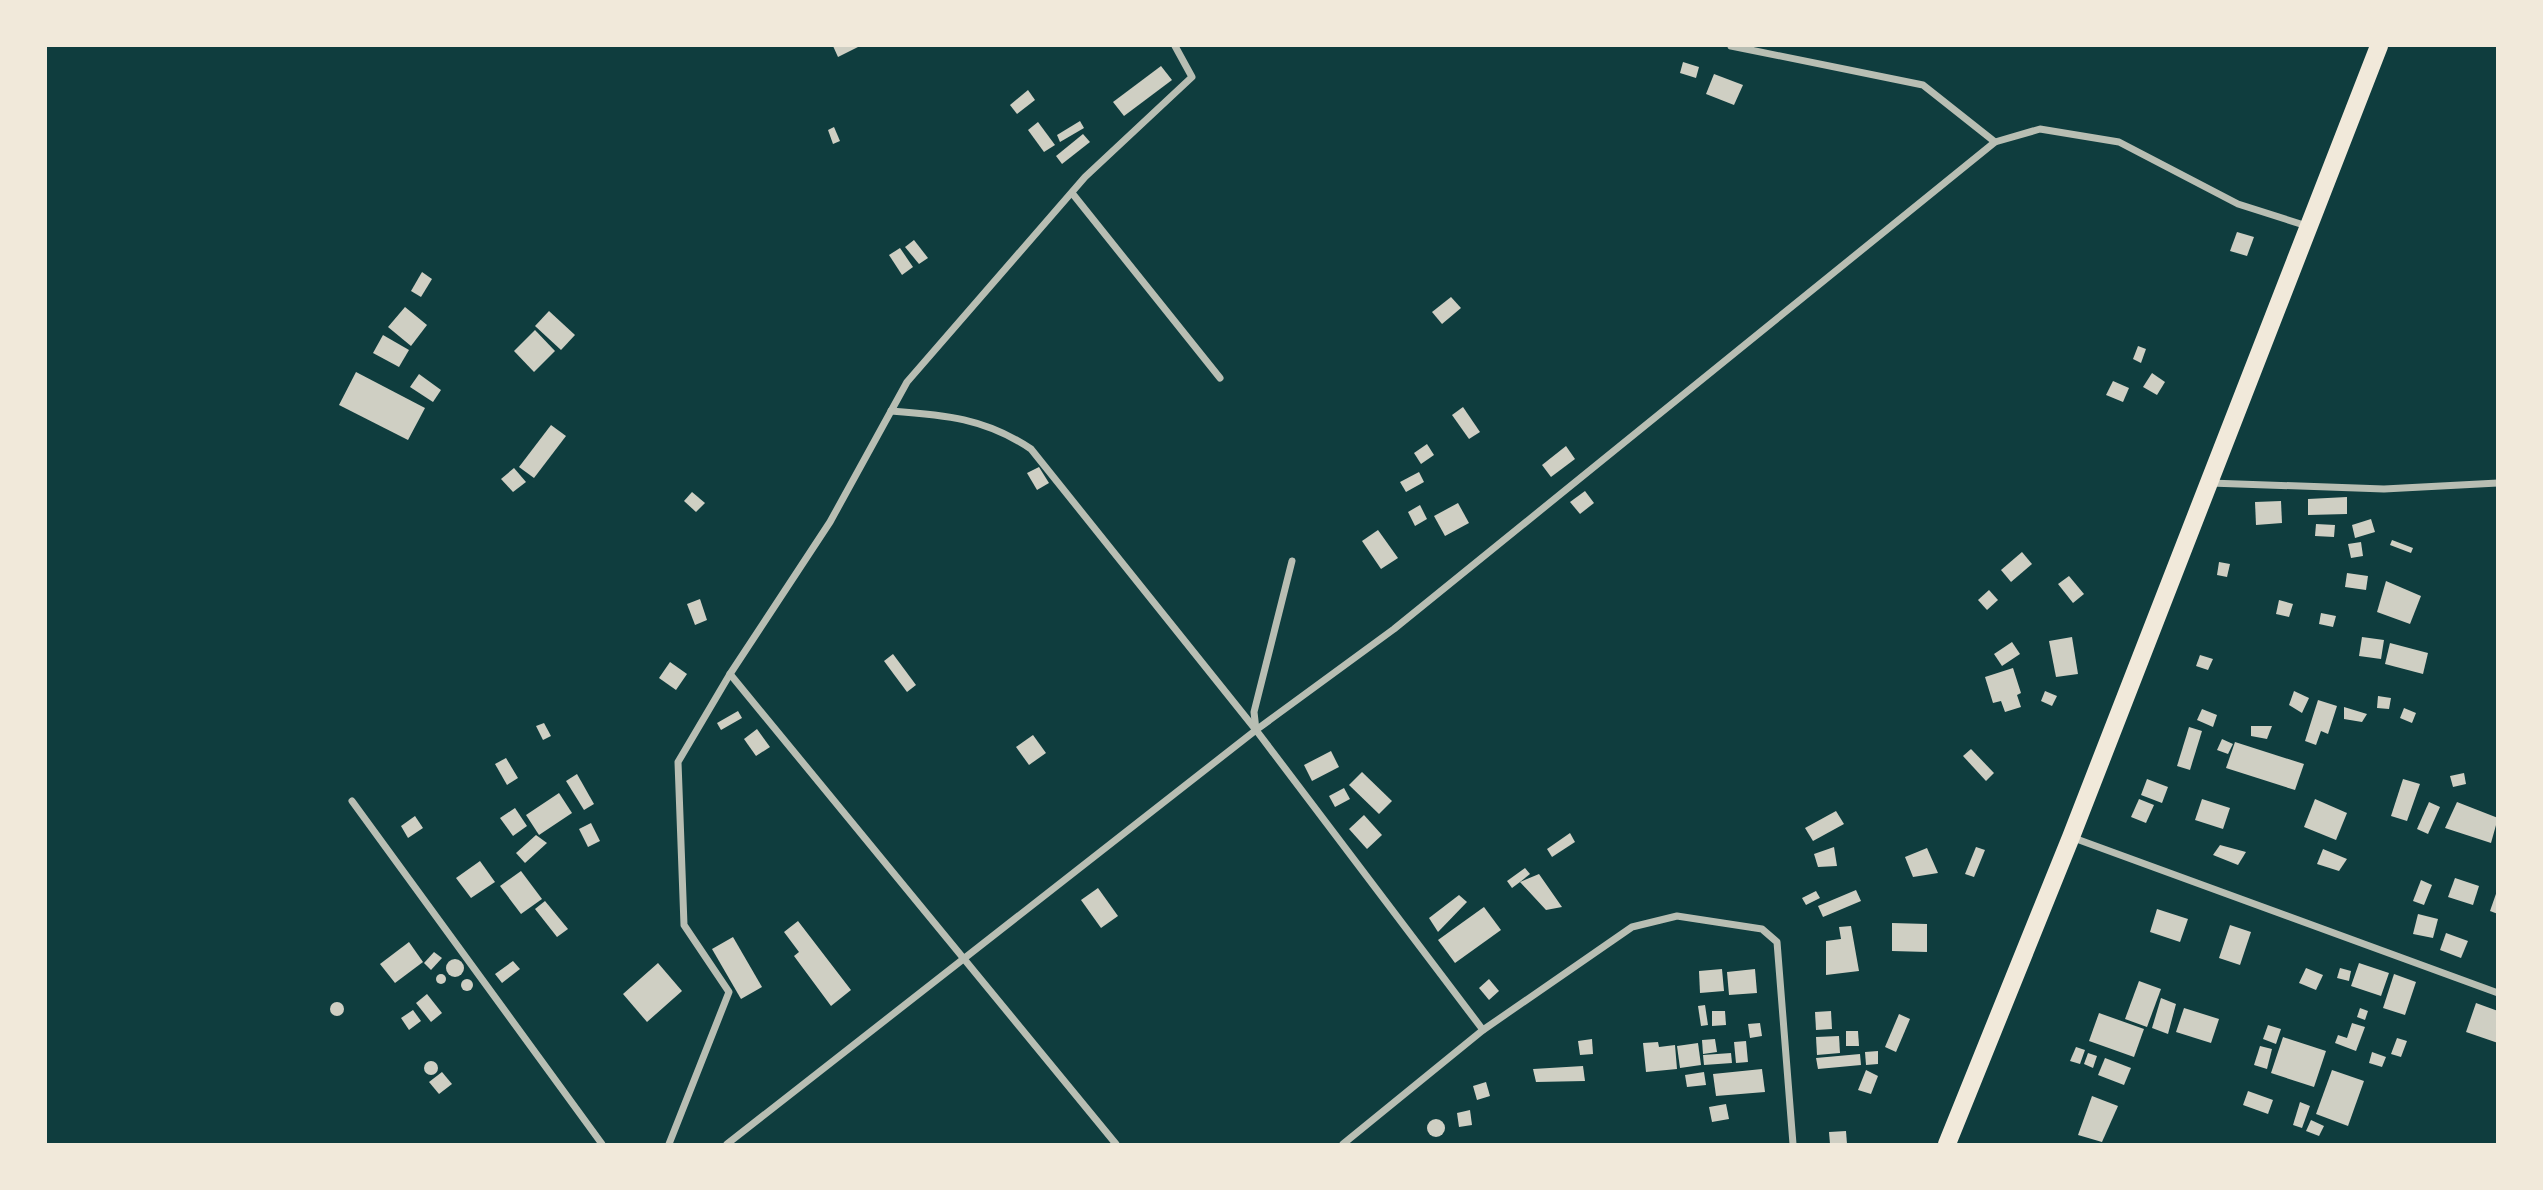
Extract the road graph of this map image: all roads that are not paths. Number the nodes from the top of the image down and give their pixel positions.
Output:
1 (1175, 46) edge
2 (1731, 46) edge
3 (2379, 46) edge
4 (1995, 142) junction
5 (1072, 192) junction
6 (2310, 226) junction
7 (1220, 378) dead end
8 (891, 411) junction
9 (2209, 483) junction
10 (2497, 483) edge
11 (1292, 561) dead end
12 (730, 674) junction
13 (1256, 730) junction
14 (352, 801) dead end
15 (2071, 836) junction
16 (967, 959) junction
17 (2497, 993) edge
18 (1483, 1030) junction
19 (603, 1144) edge
20 (669, 1144) edge
21 (727, 1144) edge
22 (1116, 1144) edge
23 (1343, 1144) edge
24 (1793, 1144) edge
25 (1947, 1144) edge

1 - 5 street
2 - 4 street
3 - 6 main road
4 - 6 street
4 - 13 street
5 - 7 street
5 - 8 street
6 - 9 main road
8 - 12 street
8 - 13 street
9 - 10 street
9 - 15 main road
11 - 13 street
12 - 16 street
12 - 20 street
13 - 16 street
13 - 18 street
14 - 19 street
15 - 17 street
15 - 25 main road
16 - 21 street
16 - 22 street
18 - 23 street
18 - 24 street

